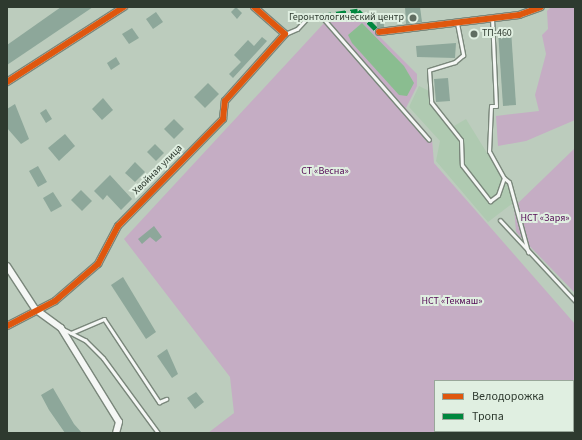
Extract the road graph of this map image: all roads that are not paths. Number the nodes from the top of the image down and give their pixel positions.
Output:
1 (124, 7) edge
2 (254, 7) edge
3 (541, 7) edge
4 (492, 18) junction
5 (457, 23) junction
6 (379, 32) dead end
7 (285, 34) junction
8 (7, 82) edge
9 (429, 140) dead end
10 (504, 178) junction
11 (500, 220) dead end
12 (528, 252) junction
13 (7, 266) edge
14 (575, 301) edge
15 (35, 309) junction
16 (7, 326) edge
17 (61, 328) junction
18 (70, 333) junction
19 (166, 399) dead end
20 (116, 433) edge
21 (158, 433) edge

1 - 8 street
2 - 7 street
3 - 4 street
4 - 5 street
4 - 10 lane
5 - 6 street
5 - 10 lane
7 - 9 lane
7 - 15 street, Хвойная улица
10 - 12 lane
11 - 12 lane
12 - 14 lane
13 - 15 street
15 - 16 street, Хвойная улица
15 - 17 street
17 - 18 lane
17 - 20 street
18 - 19 lane
18 - 21 lane

